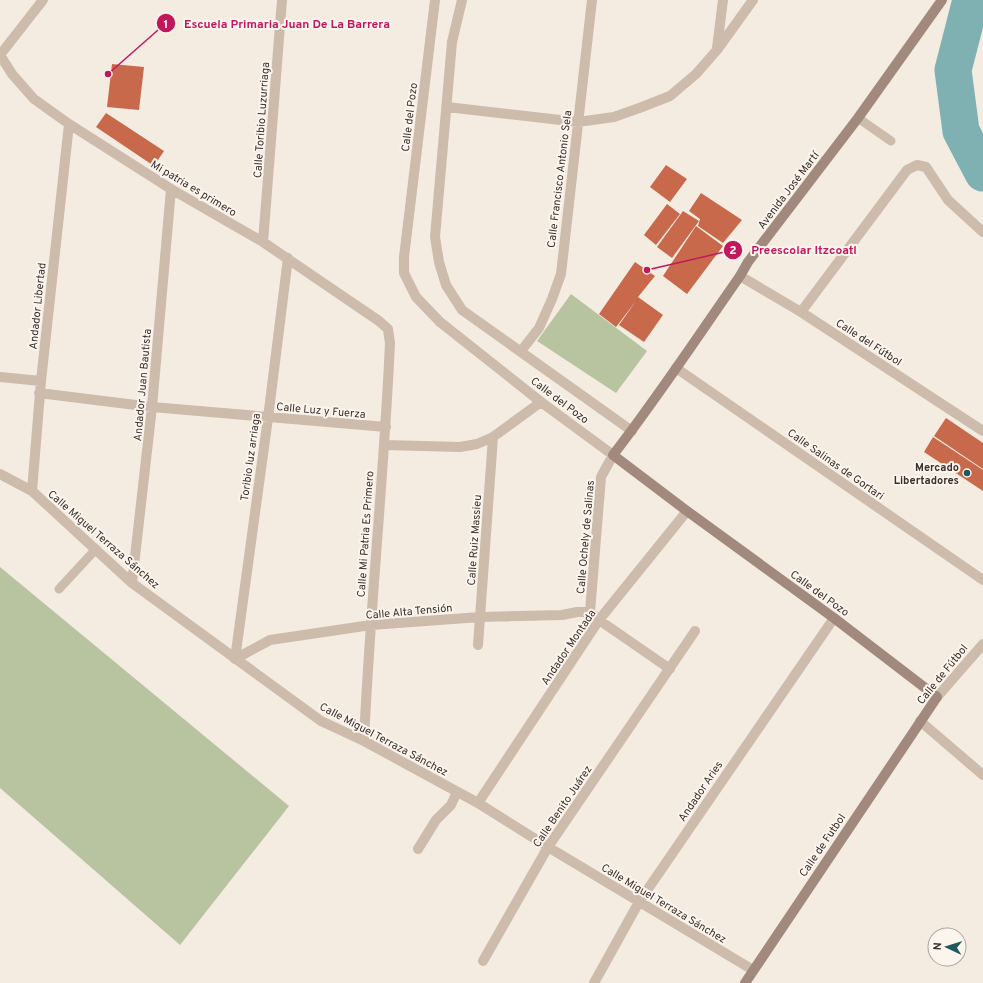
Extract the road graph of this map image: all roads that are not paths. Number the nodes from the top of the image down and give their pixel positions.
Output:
1 (43, 0) edge
2 (282, 0) edge
3 (435, 0) edge
4 (462, 0) edge
5 (592, 0) edge
6 (723, 0) edge
7 (753, 0) edge
8 (942, 0) edge
9 (717, 50) junction
10 (0, 55) edge
11 (446, 107) junction
12 (858, 118) junction
13 (578, 122) junction
14 (69, 124) junction
15 (891, 141) dead end
16 (171, 189) junction
17 (983, 232) edge
18 (263, 242) junction
19 (288, 258) junction
20 (740, 276) junction
21 (800, 312) junction
22 (388, 329) joint
23 (521, 351) junction
24 (676, 368) junction
25 (0, 377) edge
26 (41, 381) junction
27 (39, 393) junction
28 (542, 402) junction
29 (152, 407) junction
30 (268, 418) junction
31 (386, 427) junction
32 (632, 431) junction
33 (983, 431) edge
34 (493, 437) junction
35 (384, 445) junction
36 (613, 455) junction
37 (0, 474) edge
38 (32, 491) junction
39 (687, 511) junction
40 (96, 549) junction
41 (983, 580) edge
42 (132, 583) junction
43 (59, 589) dead end
44 (590, 612) junction
45 (480, 617) junction
46 (834, 618) junction
47 (599, 620) junction
48 (371, 625) junction
49 (696, 631) dead end
50 (983, 644) edge
51 (478, 645) dead end
52 (235, 659) junction
53 (670, 669) junction
54 (937, 697) junction
55 (920, 721) junction
56 (364, 741) junction
57 (983, 775) edge
58 (457, 792) junction
59 (478, 803) junction
60 (548, 847) junction
61 (418, 849) dead end
62 (639, 902) junction
63 (482, 961) dead end
64 (753, 970) junction
65 (594, 983) edge
66 (745, 983) edge

1 - 10 street
2 - 18 street, Calle Toribio Luzurriaga
3 - 28 street, Calle del Pozo
4 - 11 street
5 - 13 street, Calle Francisco Antonio Sela
6 - 9 street
7 - 9 street
8 - 12 main road, Avenida José Martí
9 - 13 street
10 - 14 street, Mi patria es primero
11 - 13 street
11 - 23 street
12 - 15 lane
12 - 20 main road, Avenida José Martí
13 - 23 street, Calle Francisco Antonio Sela
14 - 16 street, Mi patria es primero
14 - 26 street, Andador Libertad
16 - 18 street, Mi patria es primero
16 - 29 street, Andador Juan Bautista
17 - 21 street
18 - 19 street, Mi patria es primero
19 - 22 street, Mi patria es primero
19 - 30 street, Toribio luz arriaga
20 - 21 street, Calle del Fútbol
20 - 24 main road, Avenida José Martí
21 - 33 street, Calle del Fútbol
22 - 31 street, Calle Mi Patria Es Primero
23 - 32 street
24 - 32 main road, Avenida José Martí
24 - 41 street, Calle Salinas de Gortari
25 - 26 street
26 - 27 street, Andador Libertad
27 - 29 street, Calle Luz y Fuerza
27 - 38 street, Andador Libertad
28 - 34 street
28 - 36 street, Calle del Pozo
29 - 30 street, Calle Luz y Fuerza
29 - 42 street, Andador Juan Bautista
30 - 31 street, Calle Luz y Fuerza
30 - 52 street, Toribio luz arriaga
31 - 35 street, Calle Mi Patria Es Primero
32 - 36 main road, Avenida José Martí
34 - 35 street
34 - 45 street, Calle Ruiz Massieu
35 - 48 street, Calle Mi Patria Es Primero
36 - 39 main road, Calle del Pozo
36 - 44 street, Calle Ochely de Salinas
37 - 38 street, Calle Miguel Terraza Sánchez
38 - 40 street, Calle Miguel Terraza Sánchez
39 - 46 main road, Calle del Pozo
39 - 47 street, Andador Montada
40 - 42 street, Calle Miguel Terraza Sánchez
40 - 43 lane
42 - 52 street, Calle Miguel Terraza Sánchez
44 - 45 street, Calle Alta Tensión
44 - 47 street
45 - 48 street, Calle Alta Tensión
45 - 51 street, Calle Ruiz Massieu
46 - 54 main road, Calle del Pozo
46 - 62 street, Andador Aries
47 - 53 street
47 - 59 street, Andador Montada
48 - 52 street, Calle Alta Tensión
48 - 56 street, Calle Mi Patria Es Primero
49 - 53 street, Calle Benito Juárez
50 - 54 street, Calle de Fútbol
52 - 56 street, Calle Miguel Terraza Sánchez
53 - 60 street, Calle Benito Juárez
54 - 55 main road, Calle de Fútbol
55 - 57 street
55 - 64 main road, Calle de Futbol
56 - 58 street, Calle Miguel Terraza Sánchez
58 - 59 street, Calle Miguel Terraza Sánchez
58 - 61 street
59 - 60 street, Calle Miguel Terraza Sánchez
60 - 62 street, Calle Miguel Terraza Sánchez
60 - 63 street, Calle Benito Juárez
62 - 64 street, Calle Miguel Terraza Sánchez
62 - 65 street, Andador Aries
64 - 66 main road, Calle de Futbol

